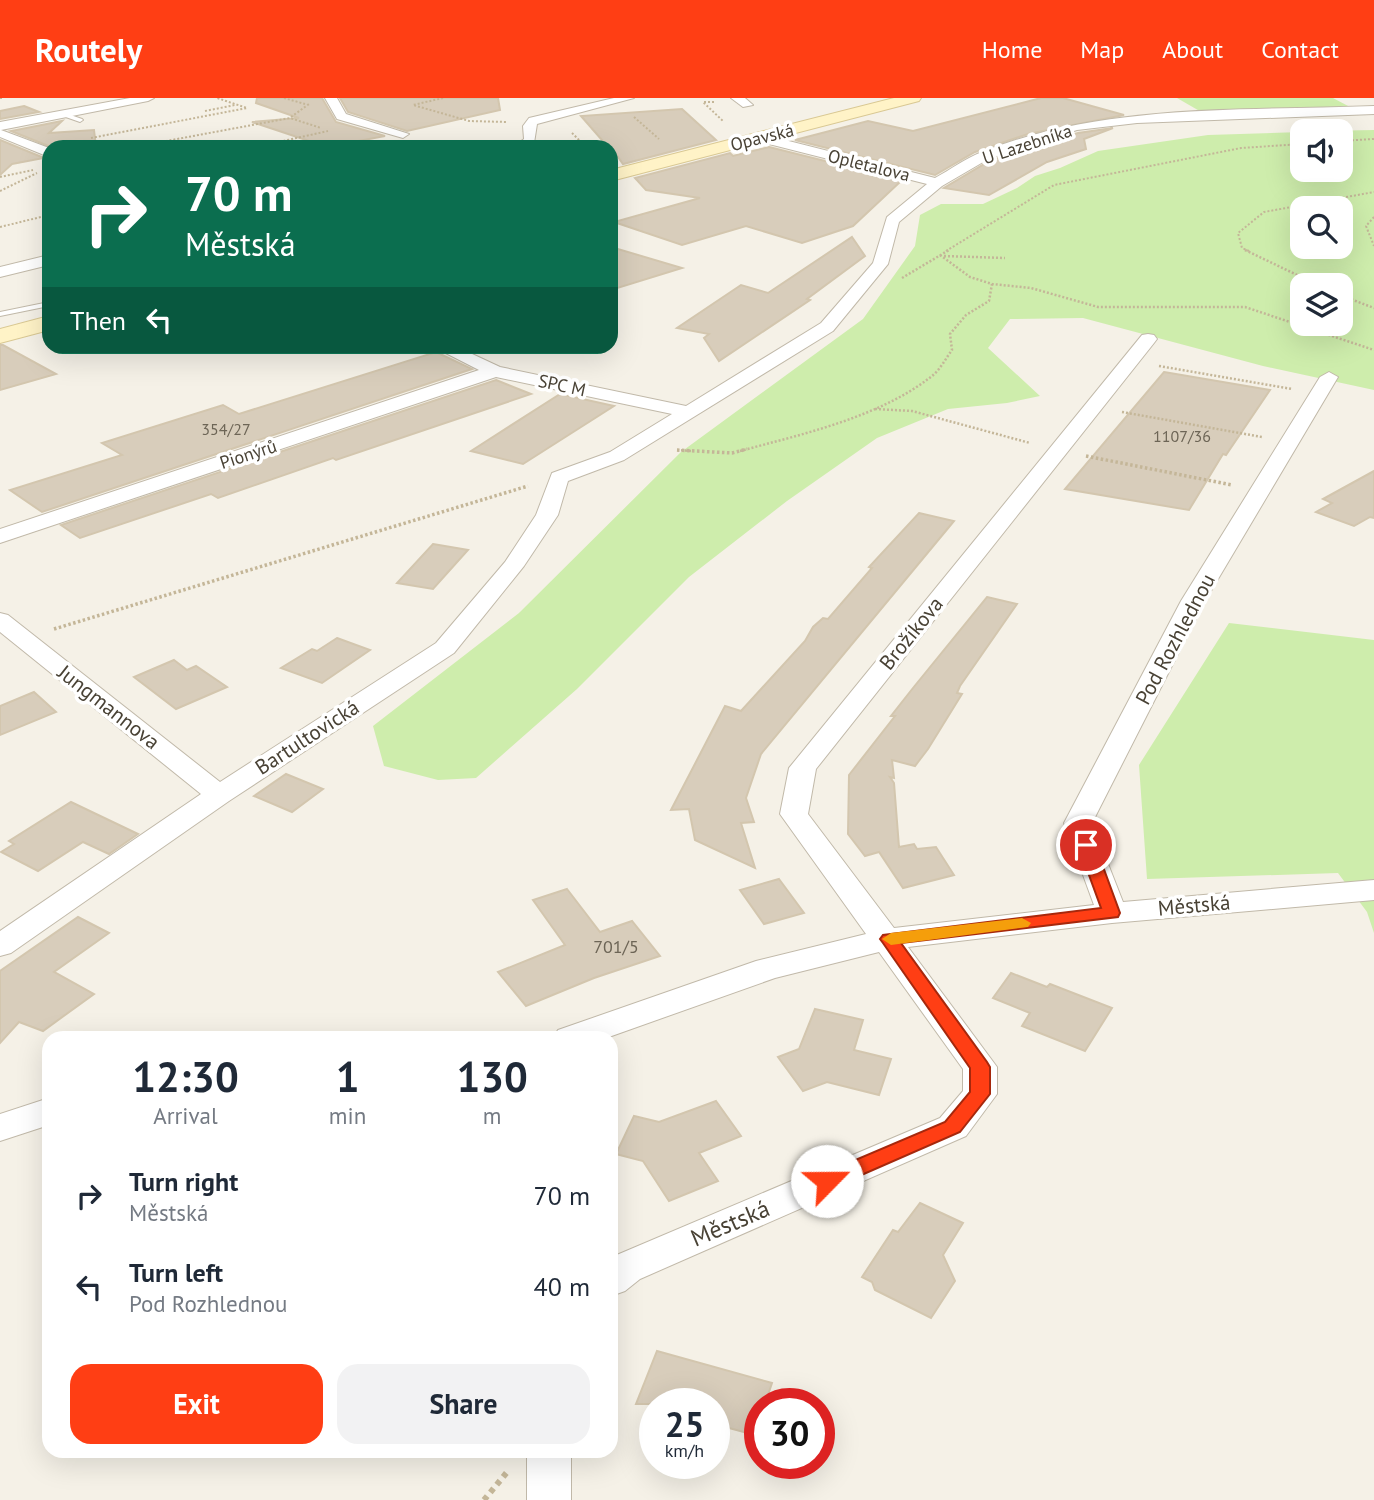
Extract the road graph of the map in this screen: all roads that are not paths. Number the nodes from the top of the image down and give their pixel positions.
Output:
1 (148, 98) edge
2 (331, 98) edge
3 (912, 98) edge
4 (623, 99) edge
5 (1369, 110) edge
6 (62, 114) junction
7 (80, 120) dead end
8 (0, 126) edge
9 (0, 133) edge
10 (403, 134) dead end
11 (761, 138) junction
12 (530, 140) edge
13 (40, 150) edge
14 (618, 174) edge
15 (937, 183) junction
16 (42, 254) edge
17 (0, 272) edge
18 (42, 305) edge
19 (0, 314) edge
20 (42, 325) edge
21 (0, 335) edge
22 (1148, 339) dead end
23 (458, 354) edge
24 (495, 371) junction
25 (1324, 385) road end
26 (688, 412) junction
27 (559, 477) joint
28 (0, 536) edge
29 (0, 620) edge
30 (219, 795) junction
31 (1374, 890) edge
32 (1112, 913) junction
33 (889, 939) junction
34 (0, 946) edge
35 (590, 1031) edge
36 (42, 1113) edge
37 (0, 1128) edge
38 (618, 1274) edge
39 (534, 1458) edge
40 (549, 1500) edge

1 - 6 street
2 - 10 street
3 - 11 main road, Opavská
4 - 12 street
5 - 15 street, U Lazebníka
6 - 7 lane
6 - 8 street
9 - 13 street
11 - 14 main road, Opavská
11 - 15 street, Opletalova
15 - 26 street, U Lazebníka
16 - 17 street
18 - 19 lane
20 - 21 main road
22 - 33 street, Brožíkova
23 - 24 street, SPC M
24 - 26 street, SPC M
24 - 28 street, Pionýrů
25 - 32 street, Pod Rozhlednou
26 - 27 street, U Lazebníka
27 - 30 street, Bartultovická
29 - 30 street, Jungmannova
30 - 34 street, Bartultovická
31 - 32 street, Městská
32 - 33 street, Městská
33 - 35 street, Městská
33 - 38 street, Městská
36 - 37 street
39 - 40 street

